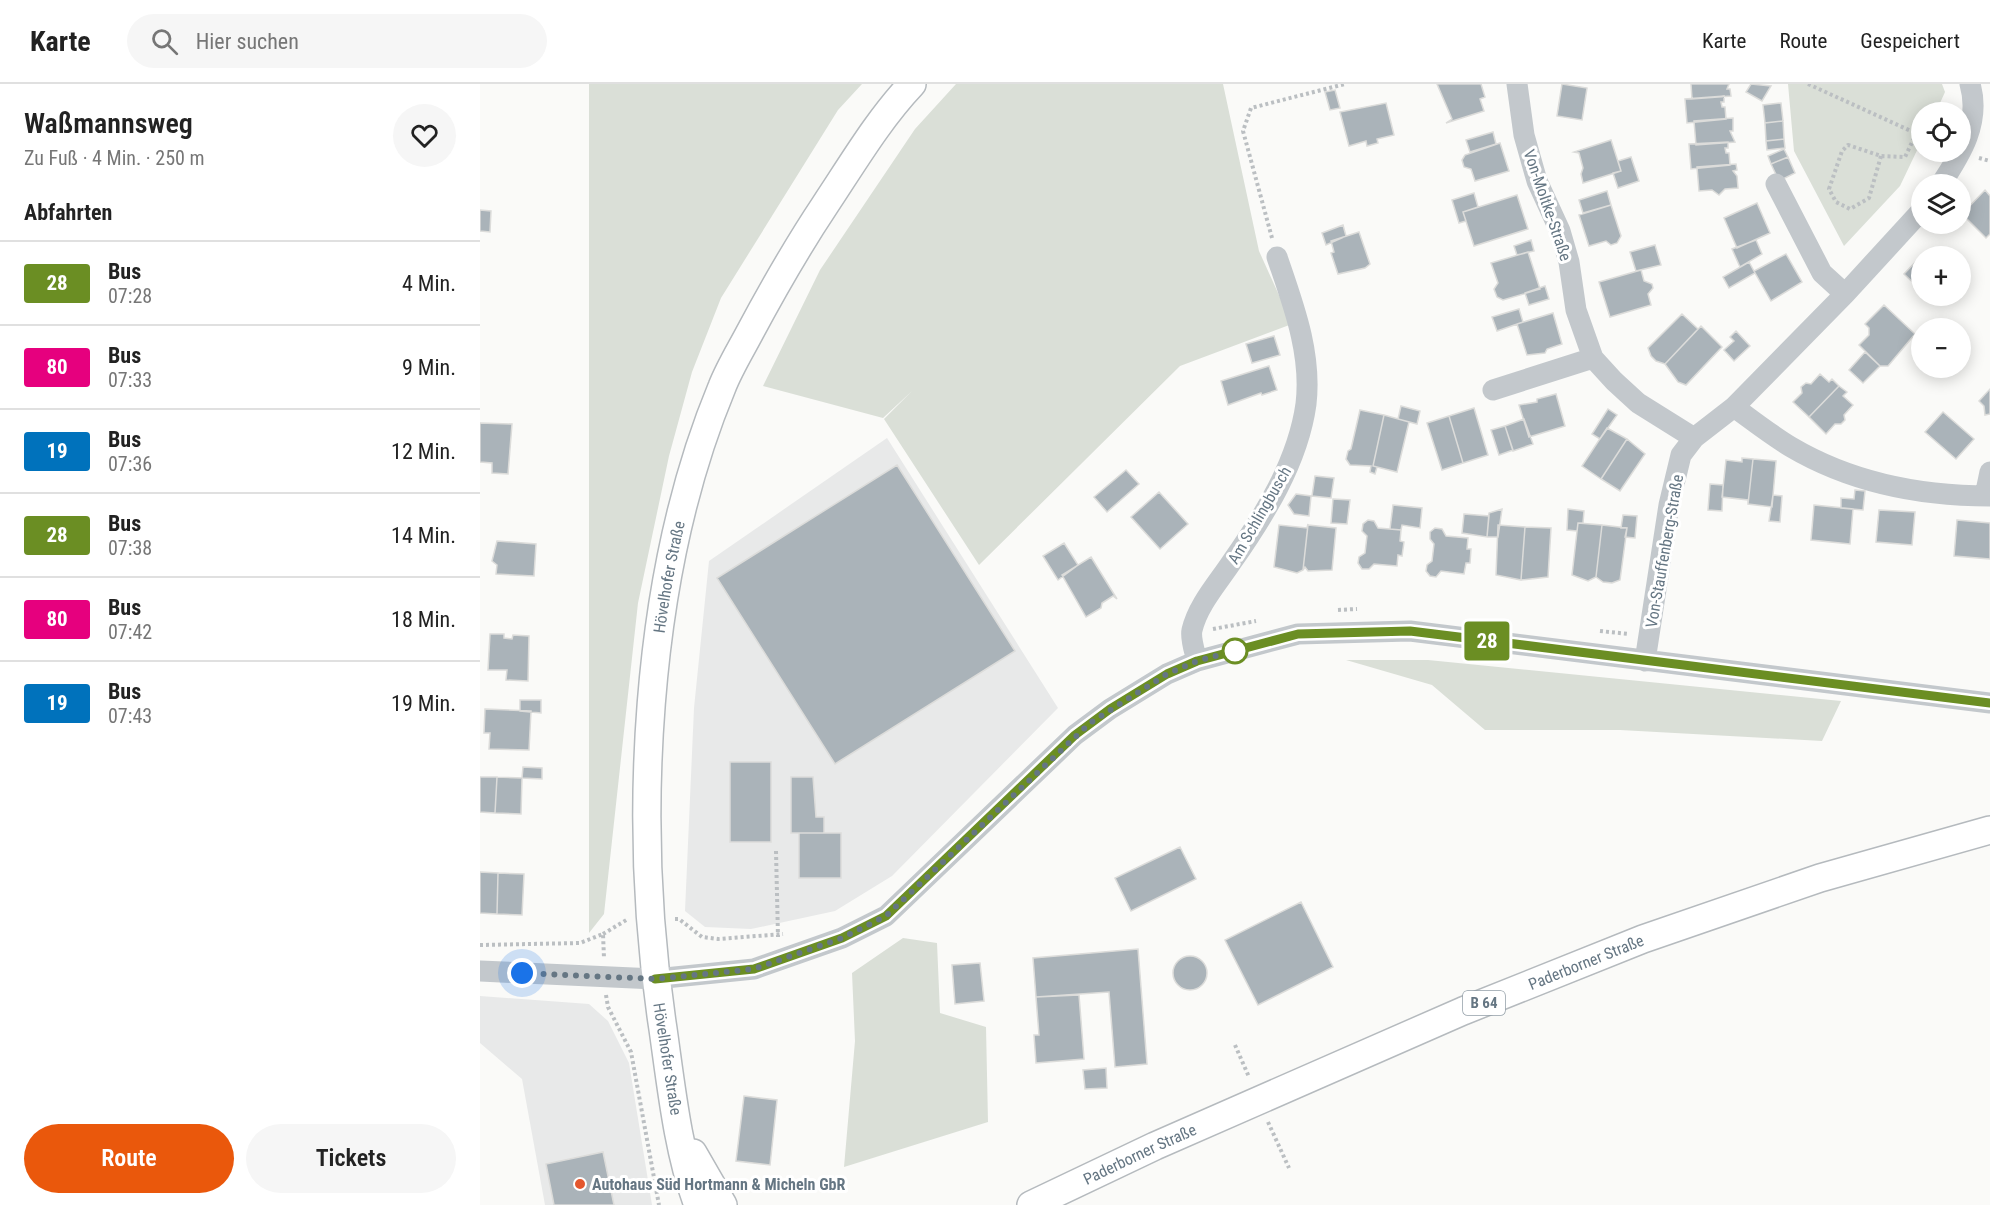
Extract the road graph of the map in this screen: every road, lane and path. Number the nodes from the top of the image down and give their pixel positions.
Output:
1 (912, 84) edge
2 (1345, 84) edge
3 (1808, 84) edge
4 (1970, 84) edge
5 (1519, 85) edge
6 (1911, 131) edge
7 (1911, 148) edge
8 (1881, 156) junction
9 (1948, 174) edge
10 (1776, 184) dead end
11 (1911, 222) edge
12 (1277, 257) joint
13 (1845, 294) junction
14 (1593, 358) junction
15 (1493, 390) dead end
16 (1734, 407) junction
17 (1694, 438) junction
18 (1990, 472) edge
19 (1988, 496) edge
20 (1326, 610) dead end
21 (1368, 610) dead end
22 (1259, 620) dead end
23 (1592, 630) dead end
24 (1191, 633) junction
25 (1649, 636) junction
26 (1197, 661) junction
27 (1645, 661) junction
28 (1990, 703) edge
29 (1990, 830) edge
30 (776, 851) dead end
31 (650, 918) junction
32 (603, 934) junction
33 (787, 934) dead end
34 (777, 935) junction
35 (480, 945) edge
36 (783, 959) junction
37 (480, 971) edge
38 (605, 977) junction
39 (655, 979) junction
40 (1235, 1045) dead end
41 (1249, 1077) dead end
42 (1267, 1119) dead end
43 (680, 1128) junction
44 (1289, 1167) dead end
45 (696, 1203) edge
46 (659, 1205) edge
47 (723, 1205) edge
48 (1031, 1205) edge

1 - 31 main road, Hövelhofer Straße
2 - 12 path
3 - 6 path
4 - 9 street
5 - 14 street, Von-Moltke-Straße
7 - 8 path
8 - 8 path
10 - 13 street
11 - 13 street, Von-Stauffenberg-Straße
12 - 24 street, Am Schlingbusch
13 - 16 street, Von-Stauffenberg-Straße
14 - 15 street
14 - 17 street, Von-Moltke-Straße
16 - 17 street, Von-Stauffenberg-Straße
16 - 19 street
17 - 25 street, Von-Stauffenberg-Straße
18 - 19 street
20 - 21 path
22 - 24 path
23 - 25 path
24 - 26 street
25 - 27 street, Von-Stauffenberg-Straße
26 - 27 street
26 - 36 street
27 - 28 street
29 - 48 main road, Paderborner Straße / B 64
30 - 34 path
31 - 32 path
31 - 34 path
31 - 39 main road, Hövelhofer Straße
32 - 35 path
32 - 38 path
33 - 34 path
34 - 36 path
36 - 39 street
37 - 38 street
38 - 39 street
38 - 46 path
39 - 43 main road, Hövelhofer Straße
40 - 41 path
42 - 44 path
43 - 45 main road, Hövelhofer Straße
43 - 47 main road, Hövelhofer Straße

